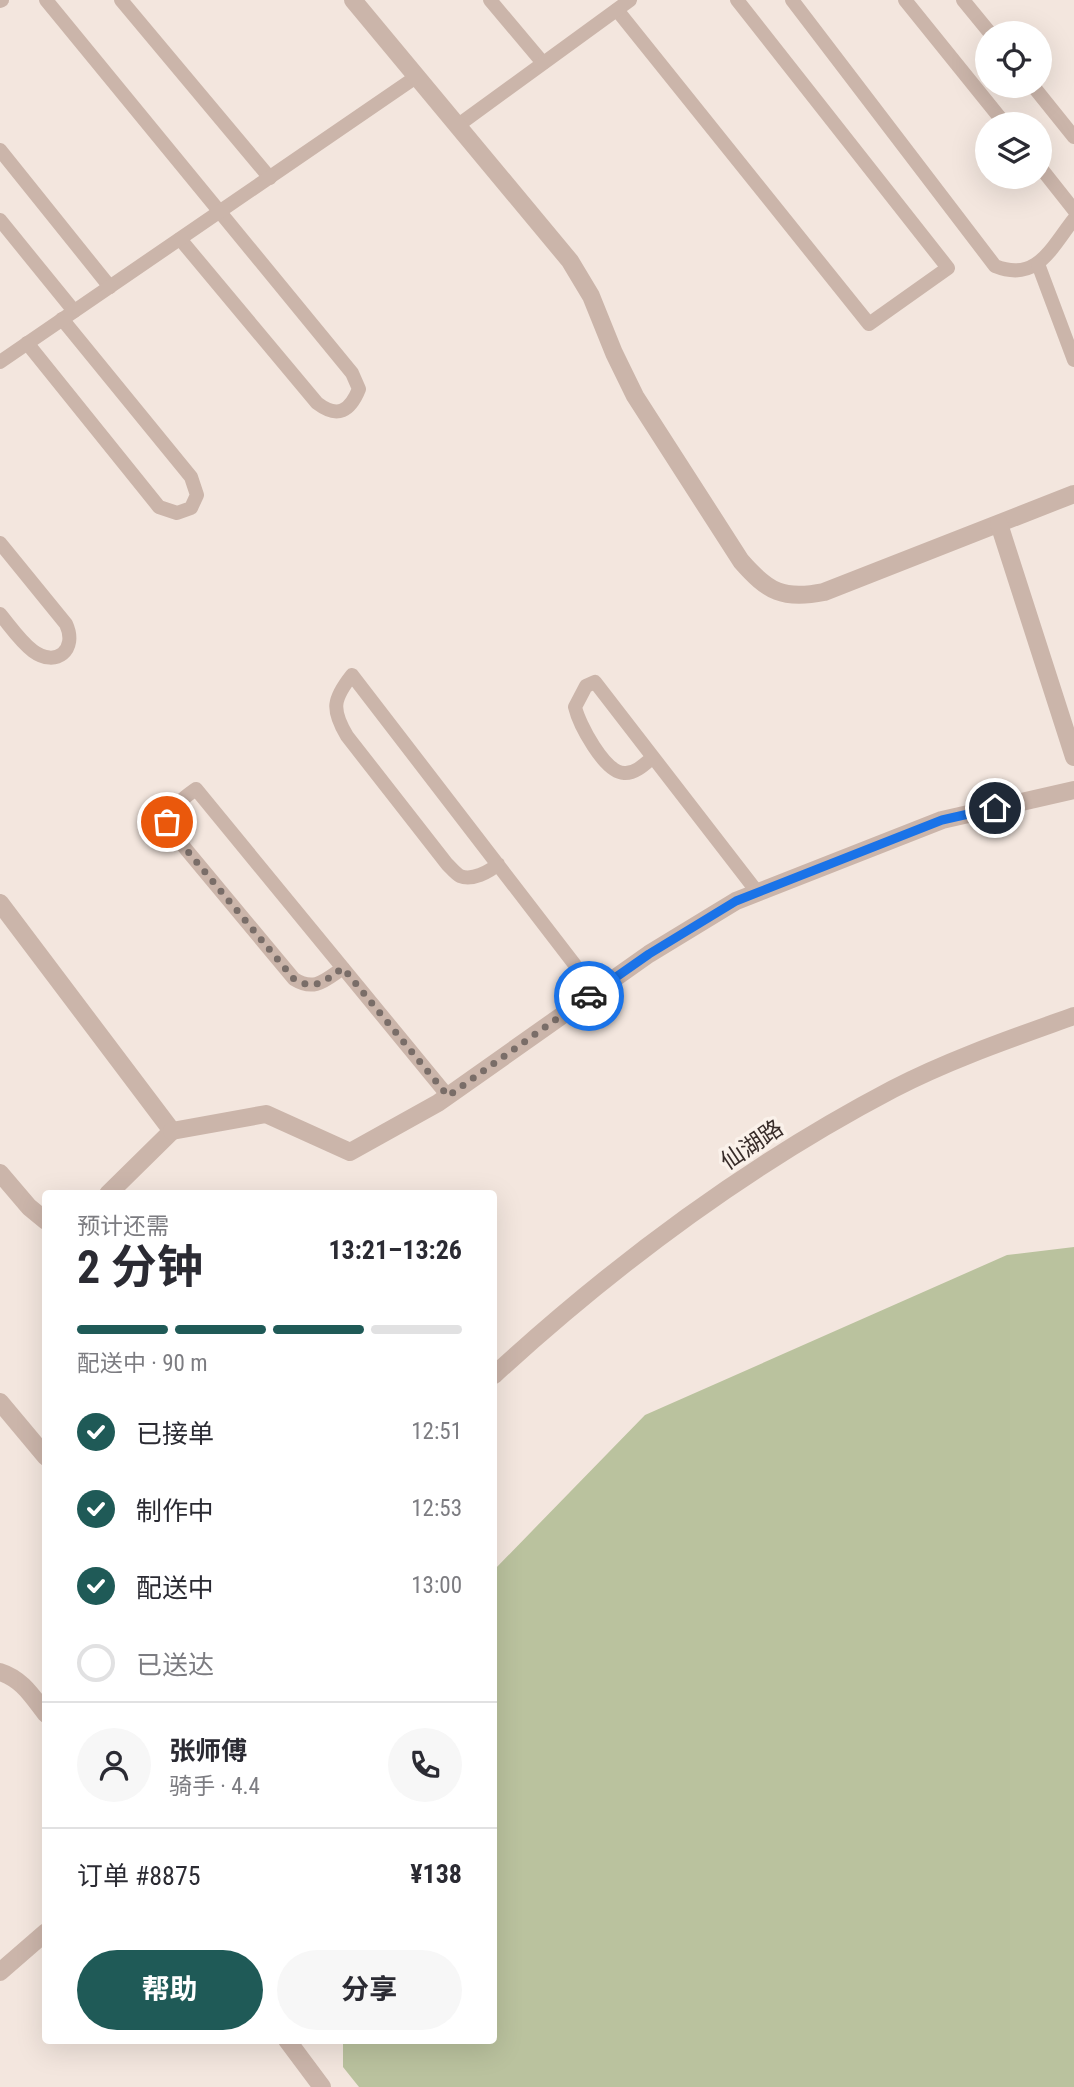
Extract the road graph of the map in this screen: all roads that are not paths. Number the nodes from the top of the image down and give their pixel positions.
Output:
1 (46, 0) edge
2 (121, 0) edge
3 (353, 0) edge
4 (490, 0) edge
5 (737, 0) edge
6 (792, 0) edge
7 (905, 0) edge
8 (963, 0) edge
9 (626, 3) edge
10 (980, 21) edge
11 (543, 63) junction
12 (416, 77) junction
13 (1043, 98) edge
14 (995, 112) edge
15 (457, 126) junction
16 (1074, 137) edge
17 (0, 150) edge
18 (270, 178) junction
19 (1052, 182) edge
20 (1074, 210) edge
21 (219, 212) junction
22 (1074, 219) edge
23 (0, 220) edge
24 (180, 239) junction
25 (1038, 264) junction
26 (110, 287) junction
27 (68, 315) junction
28 (27, 343) junction
29 (1074, 360) edge
30 (0, 362) edge
31 (1074, 494) edge
32 (999, 524) junction
33 (0, 543) edge
34 (0, 614) edge
35 (653, 757) junction
36 (1074, 757) edge
37 (1074, 790) edge
38 (498, 864) junction
39 (758, 892) junction
40 (0, 902) edge
41 (343, 968) junction
42 (595, 991) junction
43 (1074, 1016) edge
44 (448, 1096) junction
45 (172, 1130) junction
46 (0, 1173) edge
47 (112, 1190) edge
48 (42, 1218) edge
49 (497, 1372) edge
50 (0, 1402) edge
51 (42, 1452) edge
52 (0, 1672) edge
53 (42, 1709) edge
54 (42, 1935) edge
55 (0, 1972) edge
56 (290, 2044) edge
57 (322, 2087) edge

1 - 21 lane
2 - 18 lane
3 - 12 street
4 - 11 lane
5 - 9 lane
6 - 25 lane
7 - 14 lane
8 - 10 lane
9 - 11 lane
11 - 15 lane
12 - 15 street
12 - 18 lane
13 - 16 lane
15 - 32 street
17 - 26 lane
18 - 21 lane
19 - 20 lane
21 - 24 lane
21 - 24 lane
22 - 25 lane
23 - 27 lane
24 - 26 lane
25 - 29 lane
26 - 27 lane
27 - 28 lane
27 - 28 lane
28 - 30 lane
31 - 32 street
32 - 36 street
33 - 34 lane
35 - 35 lane
35 - 39 lane
37 - 39 street
38 - 38 lane
38 - 42 lane
39 - 42 street
40 - 45 street
41 - 41 lane
41 - 44 lane
42 - 44 street
43 - 49 street, 仙湖路
44 - 45 street
45 - 47 street
46 - 48 street
50 - 51 street
52 - 53 street
54 - 55 street
56 - 57 street

